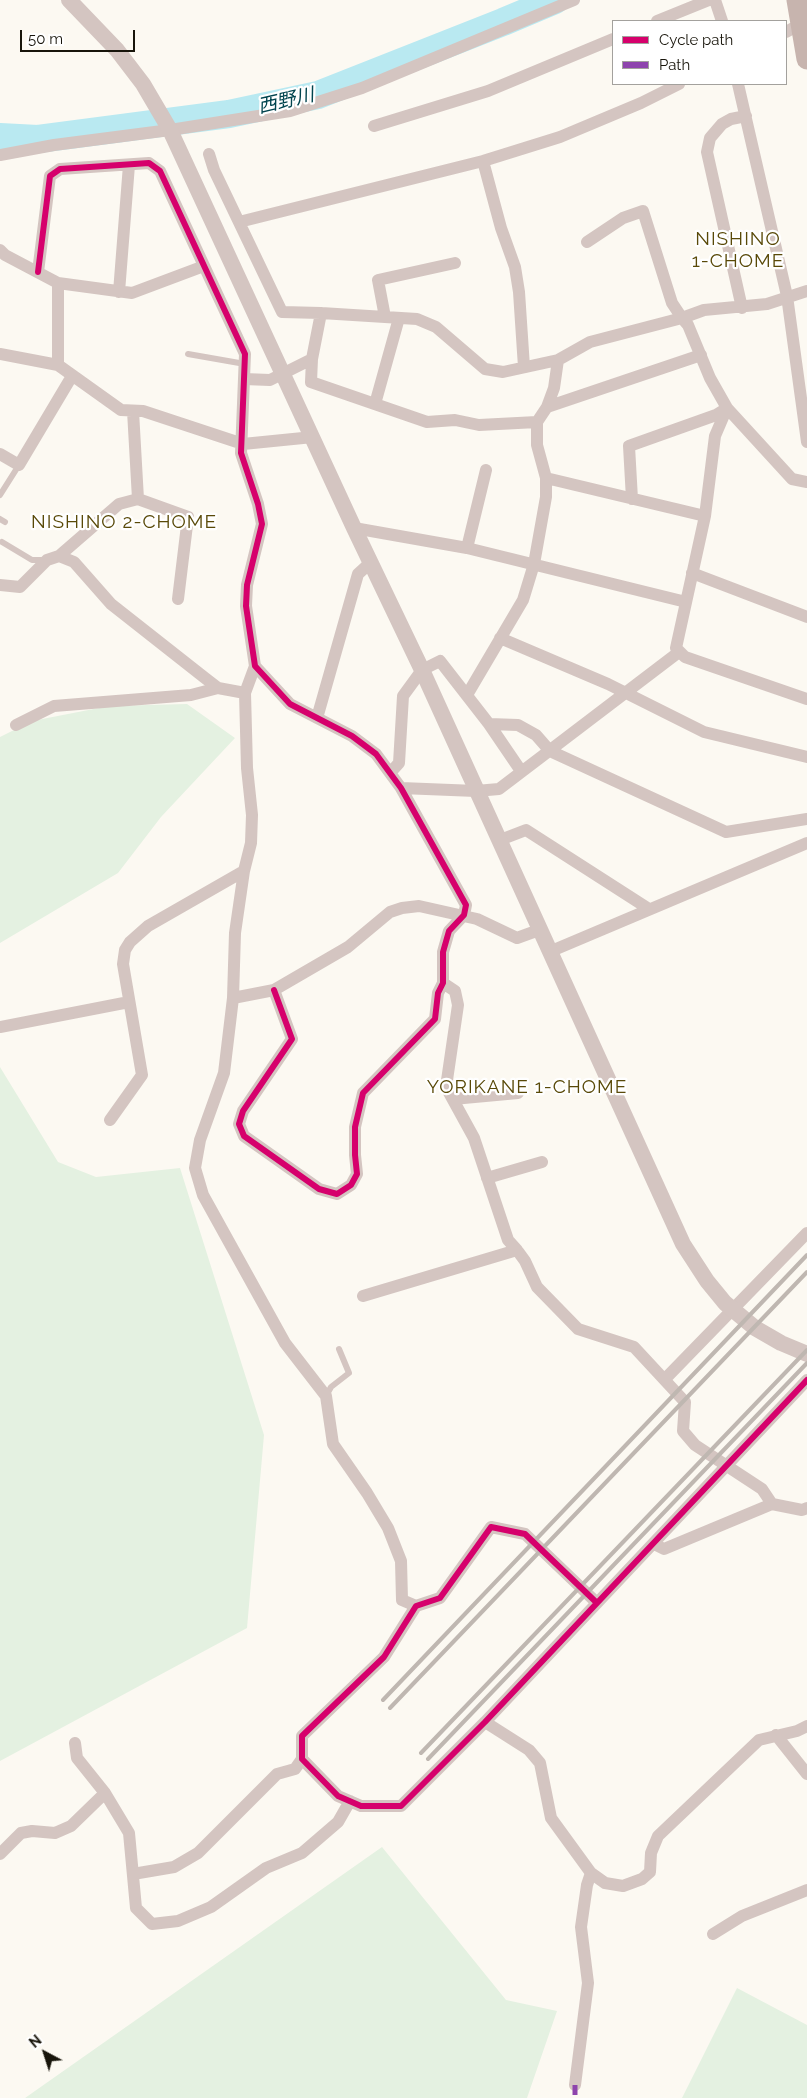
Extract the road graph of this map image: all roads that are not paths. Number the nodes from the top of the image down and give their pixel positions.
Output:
1 (69, 0) edge
2 (574, 0) edge
3 (709, 0) edge
4 (716, 0) edge
5 (796, 0) edge
6 (659, 20) edge
7 (722, 20) edge
8 (807, 21) edge
9 (787, 31) edge
10 (612, 39) edge
11 (807, 59) edge
12 (677, 85) edge
13 (738, 85) edge
14 (746, 116) junction
15 (374, 126) dead end
16 (170, 130) junction
17 (2, 151) edge
18 (209, 154) dead end
19 (483, 162) junction
20 (129, 165) junction
21 (239, 222) junction
22 (587, 242) dead end
23 (0, 250) edge
24 (455, 263) dead end
25 (204, 266) junction
26 (38, 272) junction
27 (58, 283) junction
28 (807, 291) edge
29 (119, 292) junction
30 (786, 296) junction
31 (742, 308) junction
32 (321, 312) junction
33 (385, 317) junction
34 (399, 318) junction
35 (682, 318) junction
36 (188, 354) dead end
37 (0, 355) edge
38 (701, 355) junction
39 (312, 359) junction
40 (558, 360) junction
41 (244, 364) junction
42 (58, 365) junction
43 (524, 367) junction
44 (283, 373) junction
45 (72, 376) junction
46 (244, 379) junction
47 (375, 404) junction
48 (547, 407) junction
49 (133, 411) junction
50 (722, 415) junction
51 (537, 422) junction
52 (313, 438) junction
53 (807, 442) edge
54 (243, 444) junction
55 (0, 454) edge
56 (19, 465) junction
57 (486, 470) dead end
58 (546, 478) junction
59 (807, 482) edge
60 (0, 496) edge
61 (632, 498) junction
62 (138, 499) junction
63 (705, 516) junction
64 (354, 528) junction
65 (2, 542) dead end
66 (467, 548) junction
67 (53, 558) junction
68 (370, 563) junction
69 (534, 564) junction
70 (692, 573) junction
71 (0, 584) edge
72 (178, 599) dead end
73 (686, 602) junction
74 (807, 617) edge
75 (500, 638) junction
76 (679, 652) junction
77 (255, 666) junction
78 (422, 670) junction
79 (218, 688) junction
80 (244, 693) junction
81 (625, 694) junction
82 (467, 695) junction
83 (807, 699) edge
84 (317, 718) junction
85 (489, 724) junction
86 (16, 725) dead end
87 (550, 751) junction
88 (807, 757) edge
89 (521, 771) junction
90 (390, 773) junction
91 (401, 788) junction
92 (476, 791) junction
93 (807, 819) edge
94 (500, 840) junction
95 (807, 843) edge
96 (244, 871) junction
97 (649, 910) junction
98 (464, 915) junction
99 (540, 930) junction
100 (549, 952) junction
101 (443, 983) junction
102 (274, 990) junction
103 (233, 998) junction
104 (129, 1002) junction
105 (0, 1027) edge
106 (518, 1093) dead end
107 (453, 1099) junction
108 (110, 1120) dead end
109 (542, 1162) dead end
110 (487, 1178) junction
111 (807, 1233) edge
112 (517, 1250) junction
113 (362, 1296) dead end
114 (733, 1310) junction
115 (338, 1349) dead end
116 (807, 1354) edge
117 (665, 1380) junction
118 (807, 1380) edge
119 (326, 1396) junction
120 (727, 1467) junction
121 (772, 1504) junction
122 (807, 1508) edge
123 (654, 1544) junction
124 (597, 1603) junction
125 (416, 1606) junction
126 (485, 1722) junction
127 (807, 1726) edge
128 (776, 1735) junction
129 (75, 1744) dead end
130 (302, 1759) junction
131 (807, 1774) edge
132 (104, 1793) junction
133 (350, 1802) junction
134 (0, 1854) edge
135 (591, 1873) junction
136 (133, 1874) junction
137 (807, 1890) edge
138 (712, 1934) dead end
139 (575, 2085) dead end

1 - 16 street
2 - 16 street
3 - 6 street
4 - 7 street
5 - 11 highway, bridge
8 - 9 street
10 - 15 street
12 - 19 street
13 - 14 street
14 - 30 street
14 - 31 street
16 - 17 street
16 - 44 street
18 - 21 street
19 - 21 street
19 - 43 street
20 - 25 street
20 - 26 street
20 - 29 street
21 - 32 street
22 - 35 street
23 - 26 street
24 - 33 street
25 - 29 street
25 - 41 street
26 - 27 street
27 - 29 street
27 - 42 street
28 - 30 street
30 - 31 street
30 - 53 street
31 - 35 street
32 - 33 street
32 - 39 street
33 - 34 street
34 - 43 street
34 - 47 street
35 - 38 street
35 - 40 street
36 - 41 lane
37 - 42 street
38 - 48 street
38 - 50 street
39 - 44 street
39 - 47 street
40 - 43 street
40 - 48 street
41 - 46 street
42 - 45 street
44 - 46 street
44 - 52 street
45 - 49 street
45 - 56 street
46 - 54 street
47 - 51 street
48 - 51 street
49 - 54 street
49 - 62 street
50 - 59 street
50 - 61 street
50 - 63 street
51 - 58 street
52 - 54 street
52 - 64 street
54 - 77 street
55 - 56 street
56 - 60 lane
57 - 66 street
58 - 61 street
58 - 69 street
61 - 63 street
62 - 67 street
62 - 72 street
63 - 70 street
64 - 66 street
64 - 68 street
65 - 67 lane
66 - 69 street
67 - 71 street
67 - 79 street
68 - 78 street
68 - 84 street
69 - 73 street
69 - 75 street
70 - 73 street
70 - 74 street
73 - 76 street
75 - 81 street
75 - 82 street
76 - 81 street
76 - 83 street
77 - 80 street
77 - 84 street
78 - 82 street
78 - 90 street
78 - 92 street
79 - 80 street
79 - 86 street
80 - 96 street
81 - 87 street
81 - 88 street
82 - 85 street
84 - 90 street
85 - 87 street
85 - 89 street
87 - 89 street
87 - 93 street
89 - 92 street
90 - 91 street
91 - 92 street
91 - 98 street
92 - 94 street
94 - 97 street
94 - 99 street
95 - 97 street
96 - 103 street
96 - 104 street
97 - 100 street
98 - 99 street
98 - 101 street
98 - 102 street
99 - 100 street
100 - 114 street
101 - 102 street
101 - 107 street
102 - 103 street
103 - 119 street
104 - 105 street
104 - 108 street
106 - 107 street
107 - 110 street
109 - 110 street
110 - 112 street
111 - 114 street
112 - 113 street
112 - 117 street
114 - 116 street
114 - 117 street
115 - 119 lane
117 - 120 street
118 - 120 street
119 - 125 street
120 - 121 street
120 - 123 street
121 - 122 street
121 - 123 street
123 - 124 street
124 - 125 street
124 - 126 street
125 - 130 street
126 - 133 street
126 - 135 street
127 - 128 street
128 - 131 street
128 - 135 street
129 - 132 street
130 - 133 street
130 - 136 street
132 - 134 street
132 - 136 street
133 - 136 street
135 - 139 street
137 - 138 street

